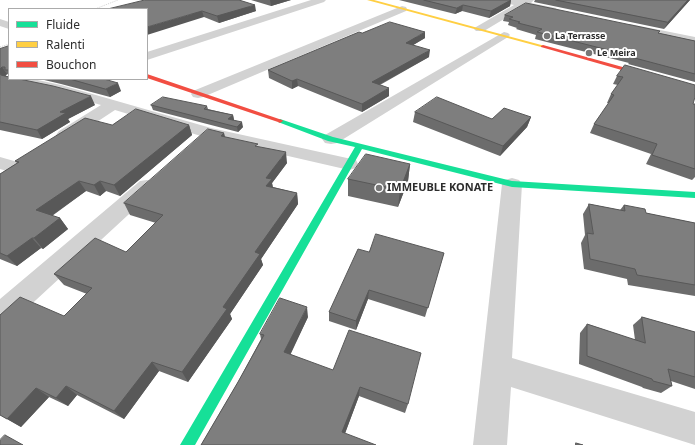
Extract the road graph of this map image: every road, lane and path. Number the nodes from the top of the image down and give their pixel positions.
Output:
1 (118, 0) edge
2 (321, 0) edge
3 (369, 0) edge
4 (504, 0) edge
5 (526, 2) edge
6 (98, 8) edge
7 (265, 9) dead end
8 (402, 9) junction
9 (562, 12) edge
10 (279, 14) junction
11 (616, 24) edge
12 (480, 29) junction
13 (504, 35) junction
14 (695, 41) edge
15 (148, 56) edge
16 (148, 76) edge
17 (15, 80) edge
18 (695, 89) edge
19 (198, 94) junction
20 (112, 105) junction
21 (208, 132) junction
22 (331, 139) junction
23 (53, 142) edge
24 (359, 147) junction
25 (190, 148) edge
26 (348, 164) junction
27 (160, 174) edge
28 (512, 184) junction
29 (695, 195) edge
30 (0, 316) edge
31 (497, 368) junction
32 (695, 429) edge
33 (187, 445) edge
34 (490, 445) edge

1 - 6 path
2 - 10 street
3 - 8 street
4 - 5 street
5 - 9 street
5 - 12 street
7 - 10 street
8 - 12 street
8 - 19 street
10 - 15 street
11 - 14 street
12 - 13 street
13 - 18 street
13 - 22 street
16 - 19 street
17 - 20 street
19 - 22 street
20 - 21 street
20 - 23 street
21 - 25 street
21 - 26 street
22 - 24 street
24 - 26 street
24 - 28 street
26 - 33 street
27 - 30 street
28 - 29 street
28 - 31 street
31 - 32 street
31 - 34 street

